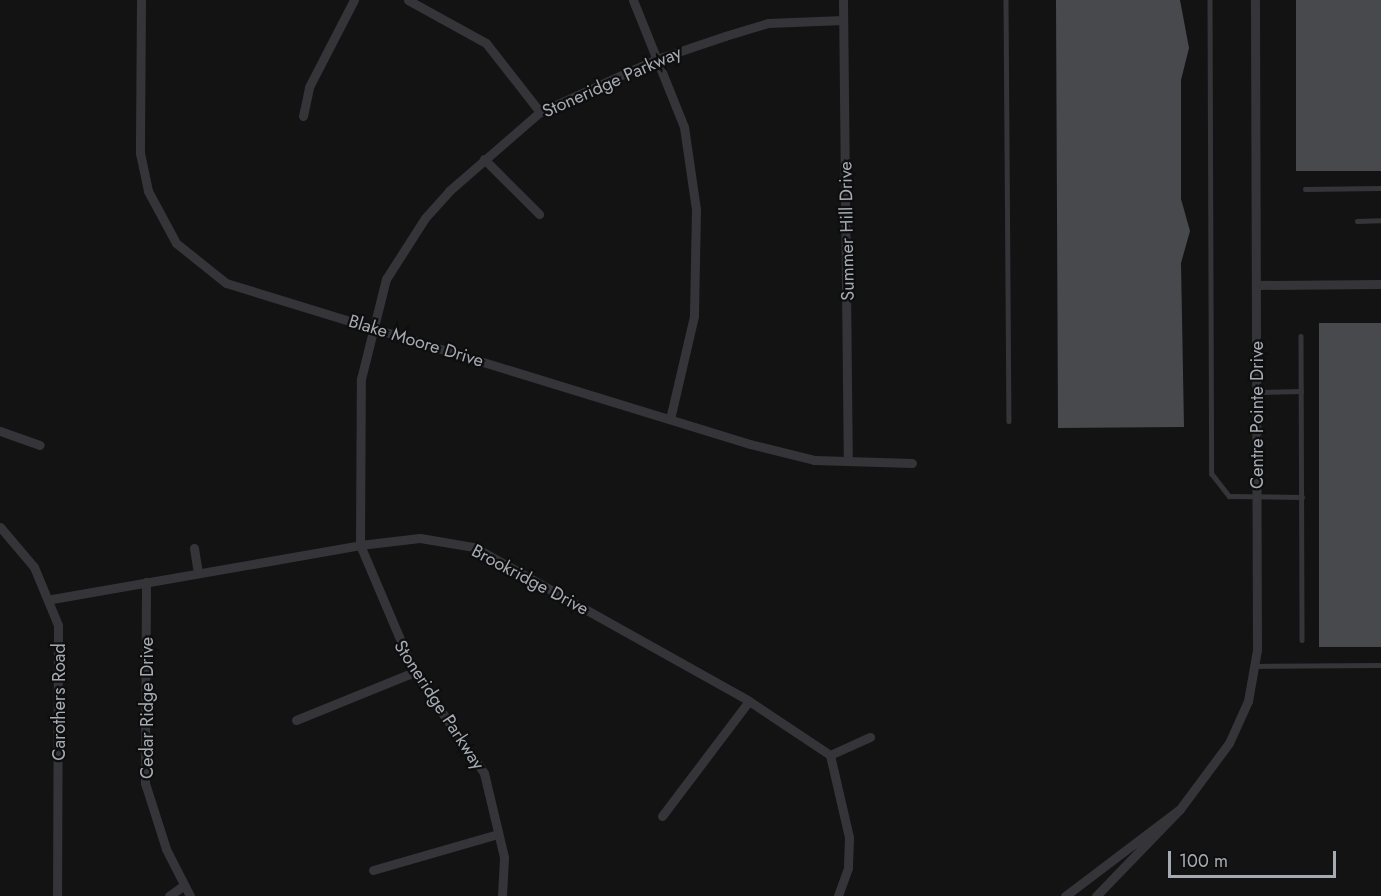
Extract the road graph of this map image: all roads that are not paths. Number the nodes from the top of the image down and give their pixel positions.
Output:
1 (141, 0) edge
2 (354, 0) edge
3 (408, 0) edge
4 (633, 0) edge
5 (843, 0) edge
6 (1006, 0) edge
7 (1210, 0) edge
8 (1256, 0) edge
9 (843, 20) junction
10 (657, 59) junction
11 (540, 112) junction
12 (303, 116) dead end
13 (484, 159) junction
14 (1381, 188) edge
15 (1305, 189) dead end
16 (539, 214) dead end
17 (1381, 220) edge
18 (1357, 221) dead end
19 (1381, 284) edge
20 (1257, 285) junction
21 (371, 328) junction
22 (1301, 336) dead end
23 (1301, 391) junction
24 (1257, 392) junction
25 (670, 419) junction
26 (1009, 421) dead end
27 (0, 431) edge
28 (40, 445) dead end
29 (848, 461) junction
30 (912, 463) dead end
31 (1302, 497) junction
32 (1258, 498) junction
33 (0, 527) edge
34 (360, 545) junction
35 (194, 548) dead end
36 (198, 572) junction
37 (146, 582) junction
38 (52, 599) junction
39 (1302, 640) dead end
40 (1381, 665) edge
41 (1255, 666) junction
42 (414, 672) junction
43 (749, 702) junction
44 (296, 720) dead end
45 (870, 736) dead end
46 (830, 755) junction
47 (1179, 809) junction
48 (662, 816) dead end
49 (498, 834) junction
50 (373, 870) dead end
51 (183, 886) junction
52 (57, 896) edge
53 (169, 896) edge
54 (190, 896) edge
55 (502, 896) edge
56 (838, 896) edge
57 (1065, 896) edge
58 (1096, 896) edge

1 - 21 street, Blake Moore Drive
2 - 12 street
3 - 11 street
4 - 10 street
5 - 9 street, Summer Hill Drive
6 - 26 lane
7 - 32 lane
8 - 20 street, Centre Pointe Drive
9 - 10 street, Stoneridge Parkway
9 - 29 street, Summer Hill Drive
10 - 11 street, Stoneridge Parkway
10 - 25 street
11 - 13 street, Stoneridge Parkway
13 - 16 street
13 - 21 street, Stoneridge Parkway
14 - 15 lane
17 - 18 lane
19 - 20 street
20 - 24 street, Centre Pointe Drive
21 - 25 street, Blake Moore Drive
21 - 34 street, Stoneridge Parkway
22 - 23 lane
23 - 24 lane
23 - 31 lane
24 - 32 street, Centre Pointe Drive
25 - 29 street, Blake Moore Drive
27 - 28 street
29 - 30 street, Blake Moore Drive
31 - 32 lane
31 - 39 lane
32 - 41 street, Centre Pointe Drive
33 - 38 street, Carothers Road
34 - 36 street, Brookridge Drive
34 - 42 street, Stoneridge Parkway
34 - 43 street, Brookridge Drive
35 - 36 street
36 - 37 street, Brookridge Drive
37 - 38 street, Brookridge Drive
37 - 51 street, Cedar Ridge Drive
38 - 52 street, Carothers Road
40 - 41 lane
41 - 47 street, Centre Pointe Drive
42 - 44 street
42 - 49 street, Stoneridge Parkway
43 - 46 street, Brookridge Drive
43 - 48 street
45 - 46 street
46 - 56 street
47 - 57 street, Centre Pointe Drive
47 - 58 street, Centre Pointe Drive
49 - 50 street
49 - 55 street, Stoneridge Parkway
51 - 53 street
51 - 54 street, Cedar Ridge Drive

